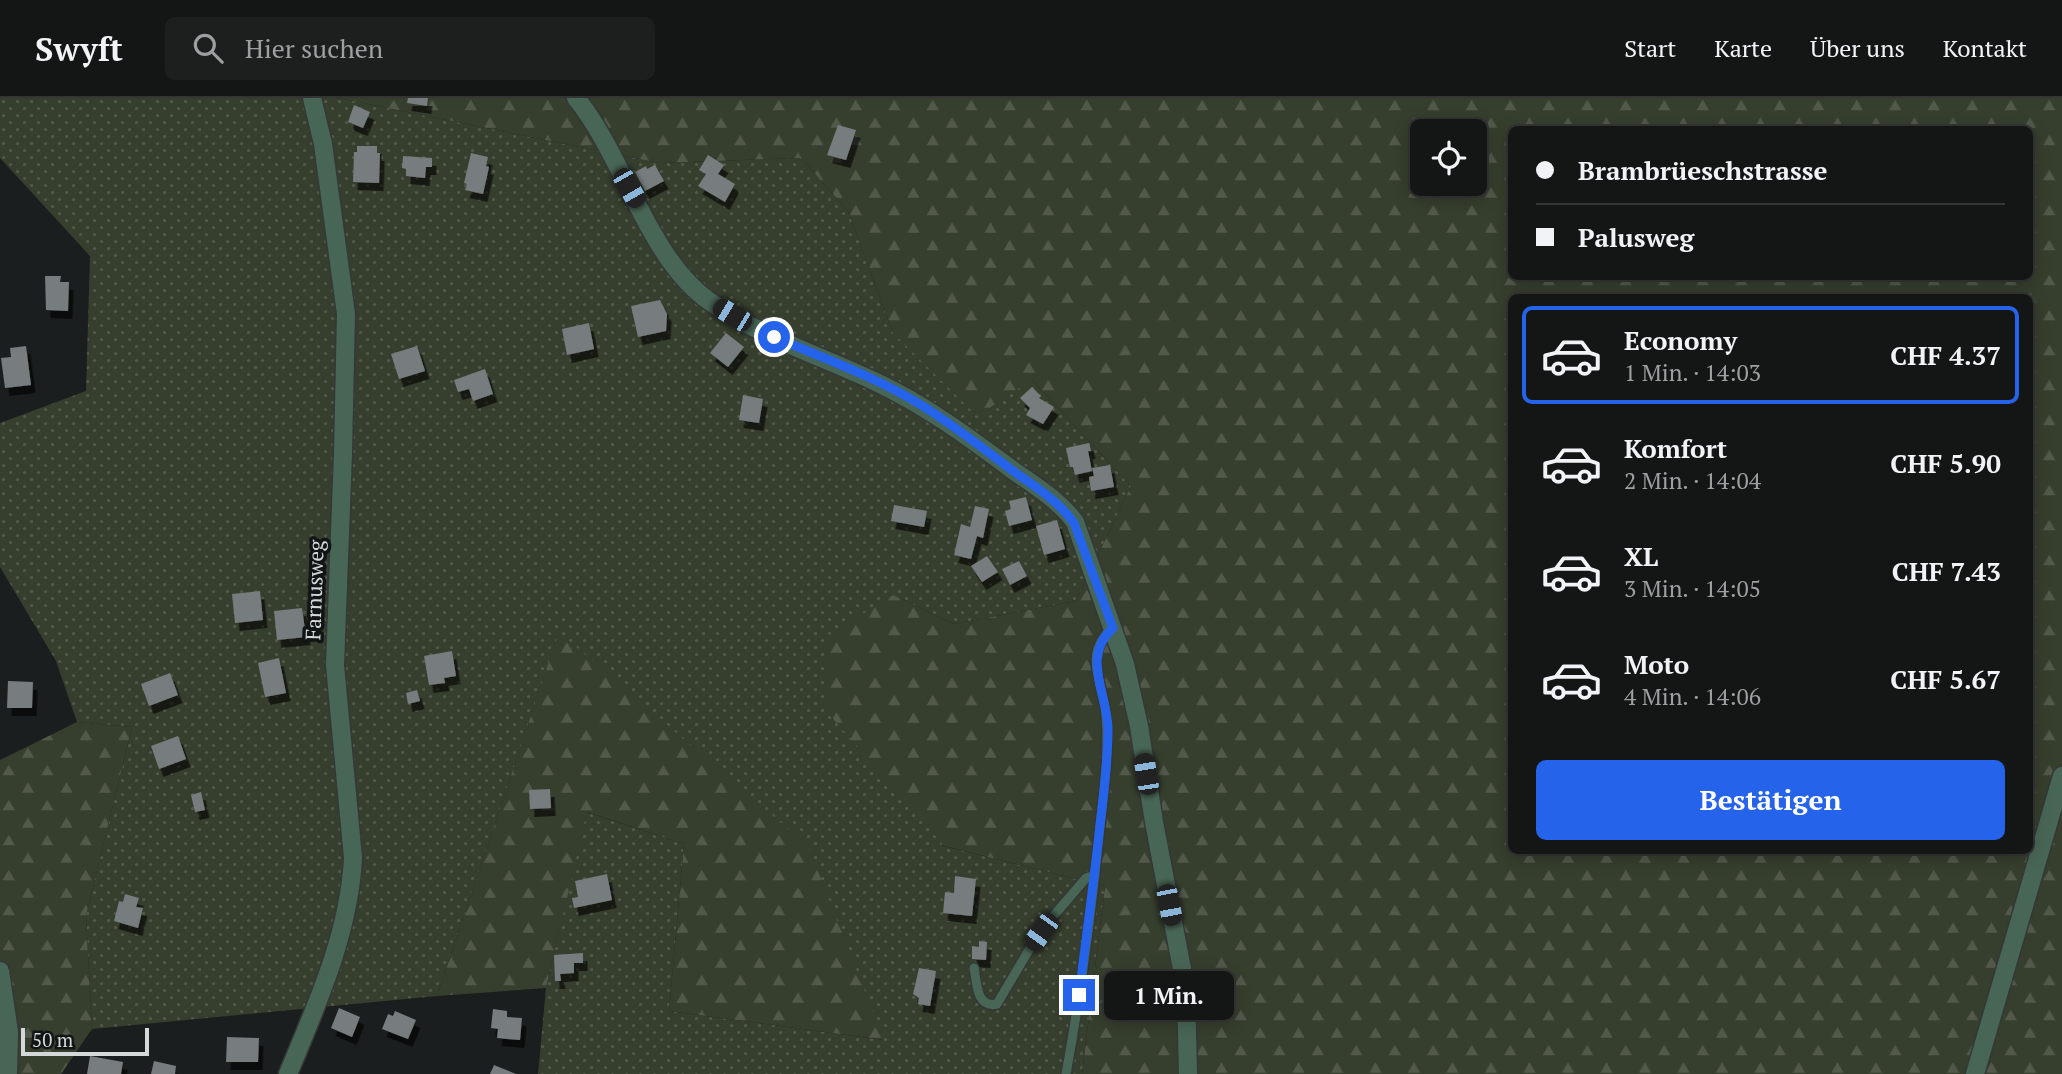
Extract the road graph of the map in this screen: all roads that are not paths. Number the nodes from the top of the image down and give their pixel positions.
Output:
1 (313, 98) edge
2 (576, 98) edge
3 (1113, 628) junction
4 (2062, 776) edge
5 (1095, 875) junction
6 (974, 968) dead end
7 (0, 971) edge
8 (8, 1074) edge
9 (288, 1074) edge
10 (1066, 1074) edge
11 (1188, 1074) edge
12 (1975, 1074) edge

1 - 9 street, Farnusweg
2 - 3 street
3 - 5 lane
3 - 11 street
4 - 12 street
5 - 6 lane
5 - 10 lane
7 - 8 street

